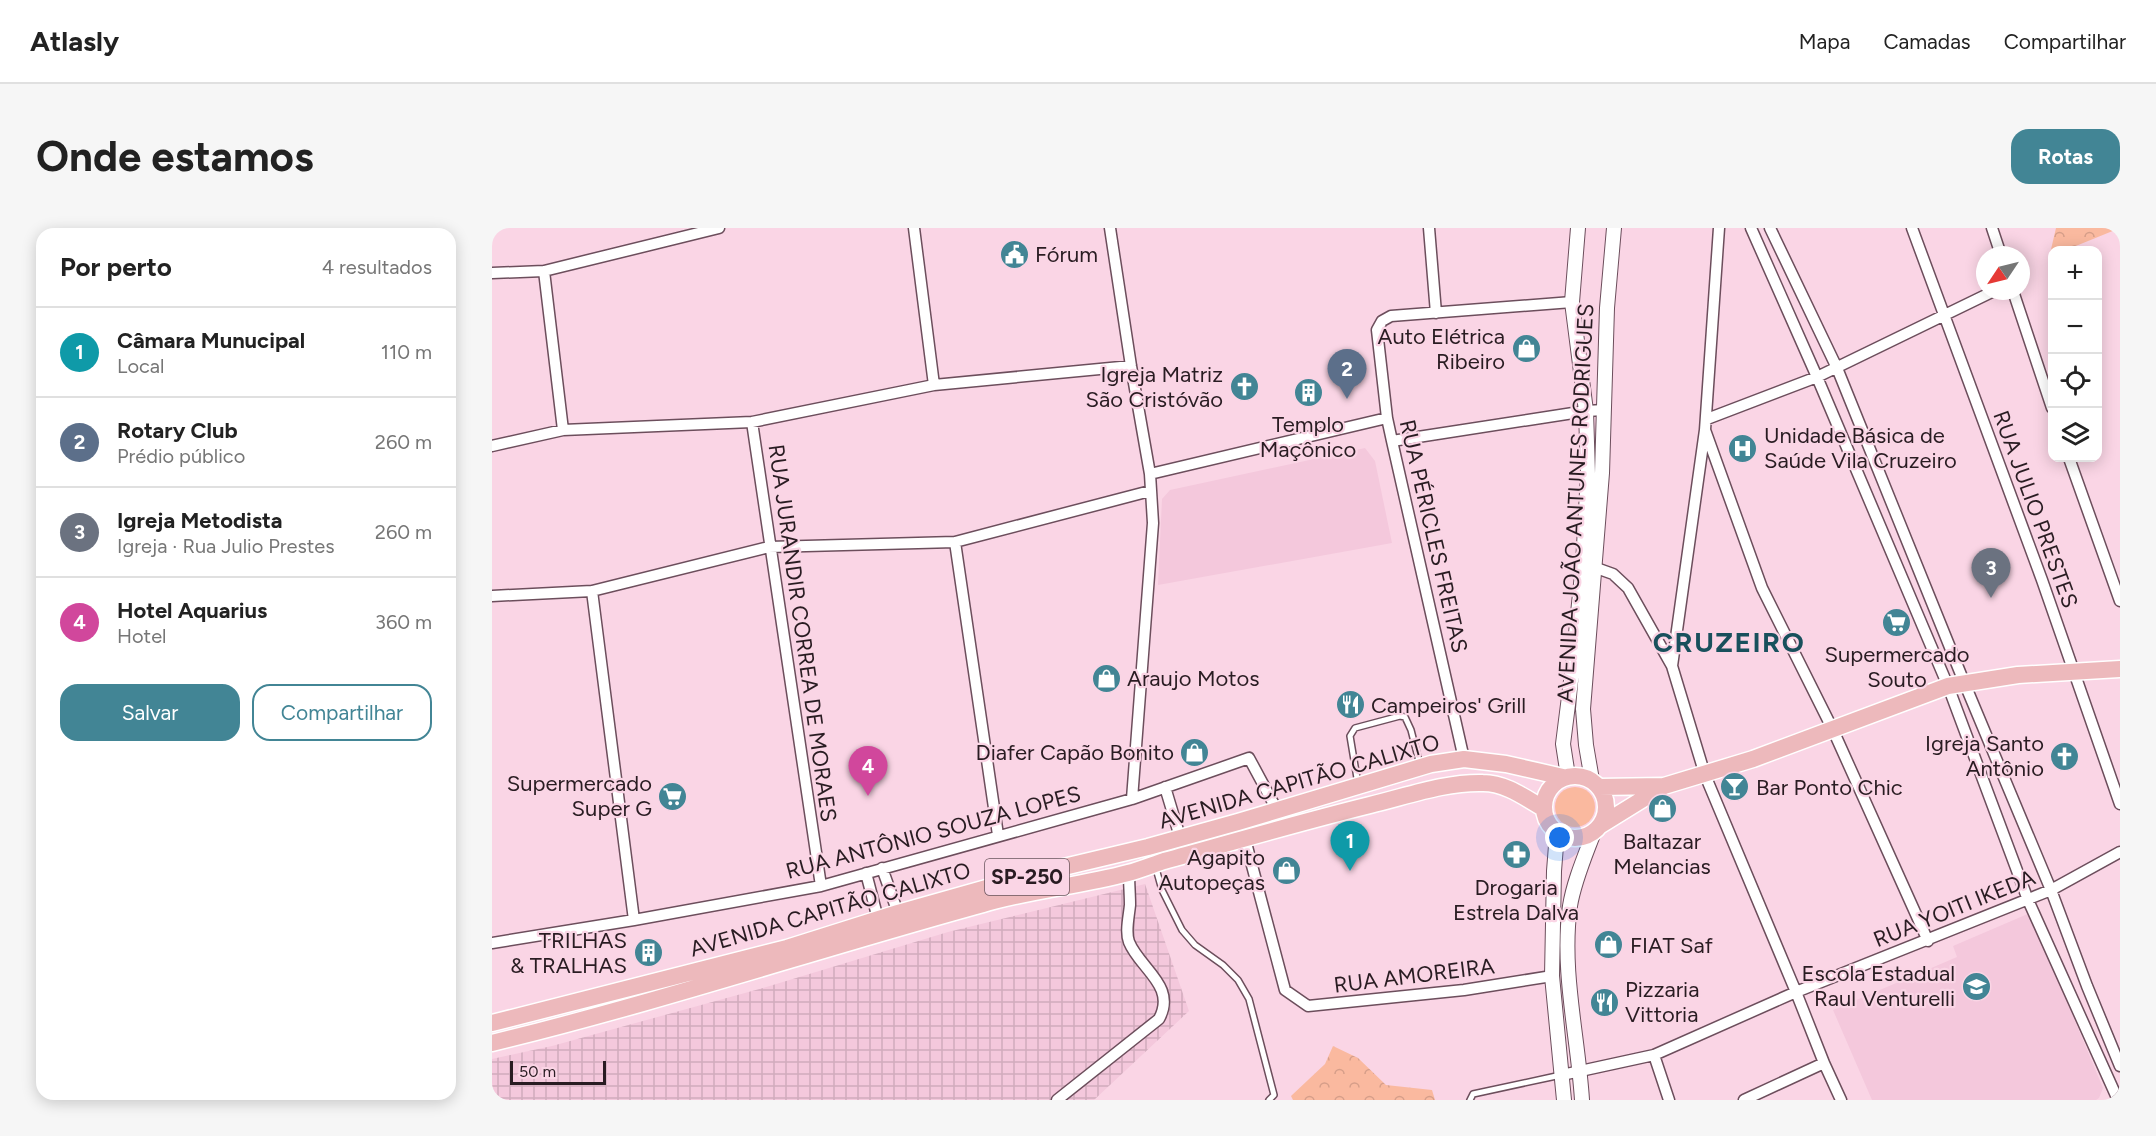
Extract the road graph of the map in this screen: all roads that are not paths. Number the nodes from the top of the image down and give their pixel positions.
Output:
1 (719, 228) edge
2 (914, 228) edge
3 (1110, 228) edge
4 (1429, 228) edge
5 (1578, 228) edge
6 (1614, 228) edge
7 (1719, 228) edge
8 (1751, 228) edge
9 (1770, 228) edge
10 (1912, 228) edge
11 (1992, 228) edge
12 (1998, 246) edge
13 (544, 271) junction
14 (492, 273) edge
15 (1976, 300) edge
16 (2016, 300) edge
17 (1572, 302) junction
18 (1436, 313) junction
19 (1944, 316) junction
20 (1131, 366) junction
21 (1837, 368) junction
22 (1817, 377) junction
23 (934, 385) junction
24 (2048, 396) edge
25 (1604, 410) junction
26 (1586, 411) junction
27 (1387, 418) junction
28 (752, 422) junction
29 (1706, 424) junction
30 (563, 430) junction
31 (1392, 441) junction
32 (492, 446) edge
33 (2070, 462) edge
34 (1150, 474) junction
35 (1150, 491) junction
36 (1895, 511) junction
37 (1877, 518) junction
38 (955, 542) junction
39 (769, 546) junction
40 (1589, 566) junction
41 (592, 591) junction
42 (492, 596) edge
43 (2120, 601) edge
44 (1672, 666) junction
45 (2120, 669) edge
46 (2074, 670) junction
47 (1956, 684) junction
48 (1833, 730) junction
49 (1464, 759) junction
50 (1421, 767) junction
51 (1705, 775) junction
52 (1565, 776) junction
53 (1596, 784) junction
54 (1359, 786) junction
55 (1664, 786) junction
56 (1165, 787) junction
57 (1132, 799) junction
58 (2120, 804) edge
59 (1543, 808) junction
60 (1278, 810) junction
61 (1597, 828) junction
62 (1557, 833) junction
63 (998, 835) junction
64 (1180, 837) junction
65 (1245, 838) junction
66 (2120, 852) edge
67 (1154, 864) junction
68 (882, 868) junction
69 (866, 873) junction
70 (1129, 873) junction
71 (821, 886) junction
72 (2050, 890) junction
73 (2028, 900) junction
74 (898, 913) junction
75 (878, 919) junction
76 (634, 920) junction
77 (1553, 936) junction
78 (1568, 937) junction
79 (1928, 941) junction
80 (492, 943) edge
81 (1552, 976) junction
82 (2087, 986) junction
83 (1796, 992) junction
84 (2069, 993) junction
85 (492, 1023) edge
86 (492, 1042) edge
87 (1654, 1055) junction
88 (1824, 1063) junction
89 (2120, 1066) edge
90 (1581, 1072) junction
91 (1562, 1075) junction
92 (2117, 1099) edge
93 (1057, 1100) edge
94 (1269, 1100) edge
95 (1470, 1100) edge
96 (1564, 1100) edge
97 (1582, 1100) edge
98 (1669, 1100) edge
99 (1744, 1100) edge
100 (1841, 1100) edge

1 - 13 street
2 - 23 street
3 - 20 street
4 - 18 street
5 - 17 street, AVENIDA JOÃO ANTUNES RODRIGUES
6 - 25 street, AVENIDA JOÃO ANTUNES RODRIGUES
7 - 29 street
8 - 22 street
9 - 21 street
10 - 19 street, RUA JULIO PRESTES
11 - 12 street
13 - 14 street
13 - 30 street
15 - 19 street
16 - 24 street
17 - 18 street
17 - 26 street, AVENIDA JOÃO ANTUNES RODRIGUES
18 - 27 street, RUA PÉRICLES FREITAS
19 - 21 street
19 - 46 street, RUA JULIO PRESTES
20 - 23 street
20 - 34 street
21 - 22 street
21 - 36 street
22 - 29 street
22 - 37 street
23 - 28 street
25 - 26 street
25 - 40 street, AVENIDA JOÃO ANTUNES RODRIGUES
26 - 31 street
26 - 40 street, AVENIDA JOÃO ANTUNES RODRIGUES
27 - 31 street, RUA PÉRICLES FREITAS
27 - 34 street
28 - 30 street
28 - 39 street, RUA JURANDIR CORREA DE MORAES
29 - 44 street
29 - 48 street
30 - 32 street
31 - 49 street, RUA PÉRICLES FREITAS
33 - 43 street
34 - 35 street
35 - 38 street
35 - 57 street
36 - 37 street
36 - 47 street
37 - 47 street
38 - 39 street
38 - 63 street
39 - 41 street
39 - 71 street, RUA JURANDIR CORREA DE MORAES
40 - 44 street
40 - 52 street, AVENIDA JOÃO ANTUNES RODRIGUES
40 - 53 street, AVENIDA JOÃO ANTUNES RODRIGUES
41 - 42 street
41 - 76 street
44 - 51 street
45 - 46 main road, SP-250
46 - 47 main road, SP-250
46 - 58 street, RUA JULIO PRESTES
47 - 48 main road, SP-250
47 - 72 street
47 - 73 street
48 - 51 main road, SP-250
48 - 79 street
49 - 50 main road, AVENIDA CAPITÃO CALIXTO / SP-250
49 - 52 main road, AVENIDA CAPITÃO CALIXTO / SP-250
50 - 54 main road, AVENIDA CAPITÃO CALIXTO / SP-250
50 - 54 lane
51 - 55 main road, SP-250
51 - 83 street
52 - 53 main road, SP-250
52 - 59 main road
53 - 55 main road, SP-250
53 - 61 main road
54 - 60 main road, AVENIDA CAPITÃO CALIXTO / SP-250
55 - 61 main road, SP-250
56 - 57 street, RUA ANTÔNIO SOUZA LOPES
56 - 60 street, RUA ANTÔNIO SOUZA LOPES
56 - 64 street
57 - 63 street, RUA ANTÔNIO SOUZA LOPES
59 - 62 main road, SP-250
59 - 65 main road, AVENIDA CAPITÃO CALIXTO / SP-250
60 - 64 main road, AVENIDA CAPITÃO CALIXTO / SP-250
61 - 62 main road, SP-250
61 - 78 street
62 - 77 street
63 - 68 street, RUA ANTÔNIO SOUZA LOPES
64 - 74 main road, AVENIDA CAPITÃO CALIXTO / SP-250
65 - 67 main road, AVENIDA CAPITÃO CALIXTO / SP-250
65 - 81 street, RUA AMOREIRA
66 - 72 street, RUA YOITI IKEDA
67 - 70 main road, AVENIDA CAPITÃO CALIXTO / SP-250
67 - 94 lane
68 - 69 street, RUA ANTÔNIO SOUZA LOPES
68 - 74 street
69 - 71 street, RUA ANTÔNIO SOUZA LOPES
69 - 75 street
70 - 86 main road, AVENIDA CAPITÃO CALIXTO / SP-250
70 - 93 street
71 - 76 street, RUA ANTÔNIO SOUZA LOPES
72 - 73 street, RUA YOITI IKEDA
72 - 82 street
73 - 79 street, RUA YOITI IKEDA
73 - 84 street
74 - 75 main road, AVENIDA CAPITÃO CALIXTO / SP-250
75 - 85 main road, AVENIDA CAPITÃO CALIXTO / SP-250
76 - 80 street, RUA ANTÔNIO SOUZA LOPES
77 - 78 street
77 - 81 street
78 - 90 street
79 - 83 street, RUA YOITI IKEDA
81 - 91 street
82 - 84 street
82 - 89 street
83 - 87 street, RUA YOITI IKEDA
83 - 88 street
84 - 92 street
87 - 90 street, RUA YOITI IKEDA
87 - 98 street
88 - 99 street
88 - 100 street
90 - 91 street, RUA YOITI IKEDA
90 - 97 street
91 - 95 lane
91 - 96 street

